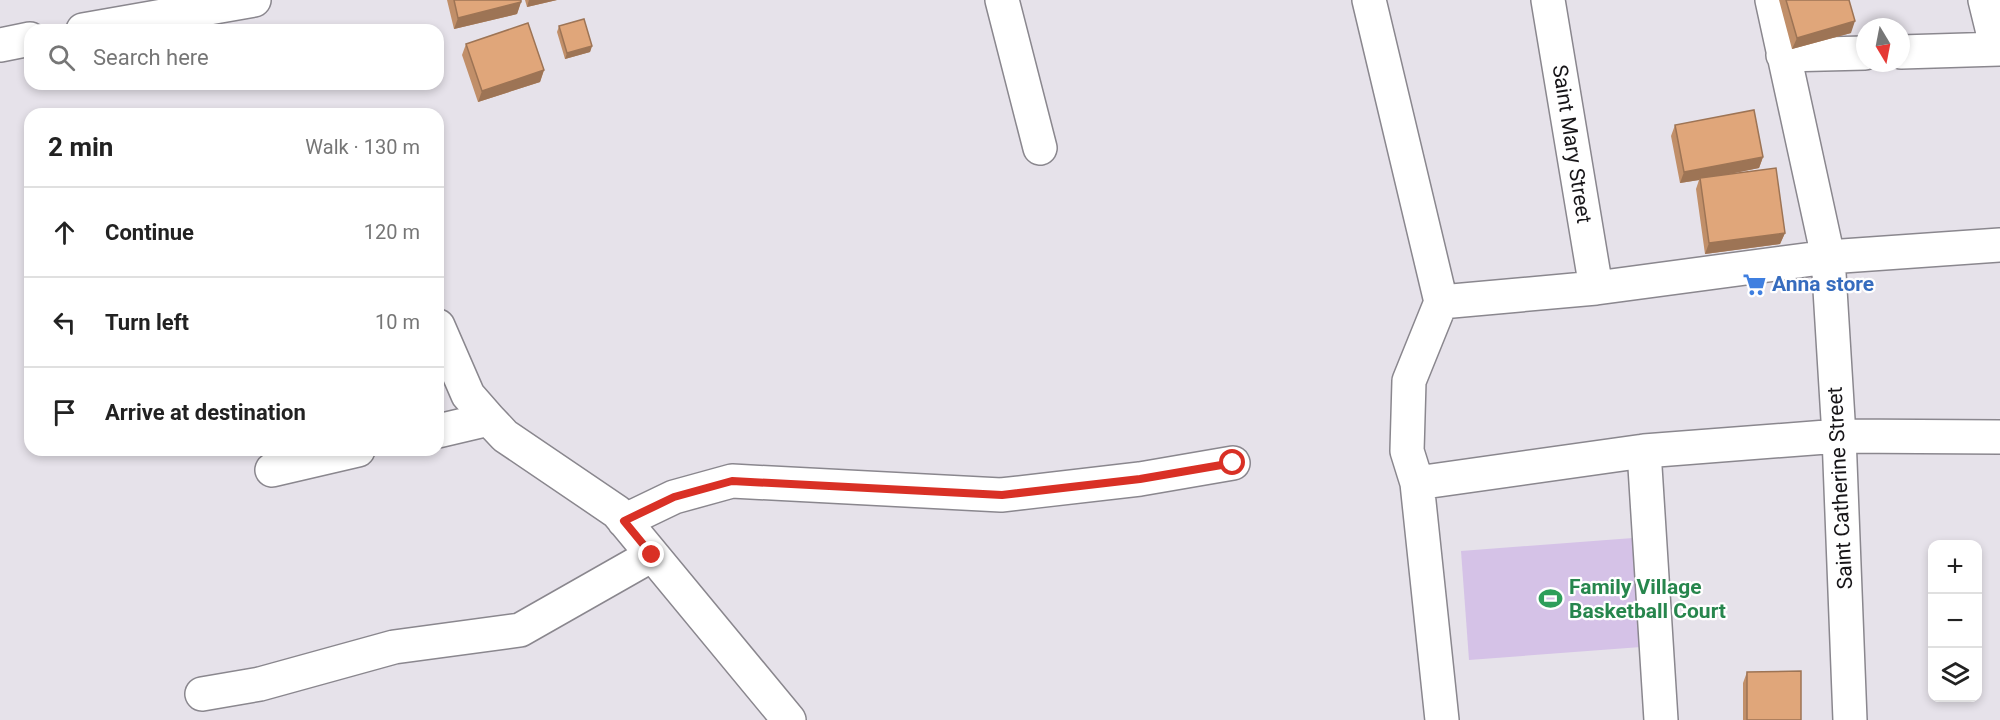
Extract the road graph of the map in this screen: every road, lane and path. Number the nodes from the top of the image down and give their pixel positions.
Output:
1 (254, 0) edge
2 (1002, 0) edge
3 (1369, 0) edge
4 (1548, 0) edge
5 (1772, 0) edge
6 (1984, 0) edge
7 (117, 24) edge
8 (24, 40) edge
9 (0, 45) edge
10 (1998, 49) edge
11 (1910, 52) edge
12 (1856, 53) edge
13 (1784, 55) junction
14 (1040, 148) dead end
15 (2000, 245) edge
16 (1828, 257) junction
17 (1596, 288) junction
18 (1441, 302) junction
19 (444, 340) edge
20 (489, 419) junction
21 (444, 430) edge
22 (1839, 436) junction
23 (2000, 437) edge
24 (1644, 451) junction
25 (332, 456) edge
26 (1233, 463) dead end
27 (272, 470) dead end
28 (1417, 483) junction
29 (624, 521) junction
30 (652, 555) junction
31 (202, 694) dead end
32 (789, 720) edge
33 (1442, 720) edge
34 (1661, 720) edge
35 (1850, 720) edge

1 - 7 street
2 - 14 street
3 - 18 street
4 - 17 street, Saint Mary Street
5 - 13 street, Saint Catherine Street
6 - 10 street
8 - 9 street
10 - 11 street
12 - 13 street
13 - 16 street, Saint Catherine Street
15 - 16 street
16 - 17 street
16 - 22 street, Saint Catherine Street
17 - 18 street
18 - 28 street
19 - 20 street
20 - 21 street
20 - 29 street
22 - 23 street
22 - 24 street
22 - 35 street, Saint Catherine Street
24 - 28 street
24 - 34 street
25 - 27 street
26 - 29 street
28 - 33 street
29 - 30 street
30 - 31 street
30 - 32 street

